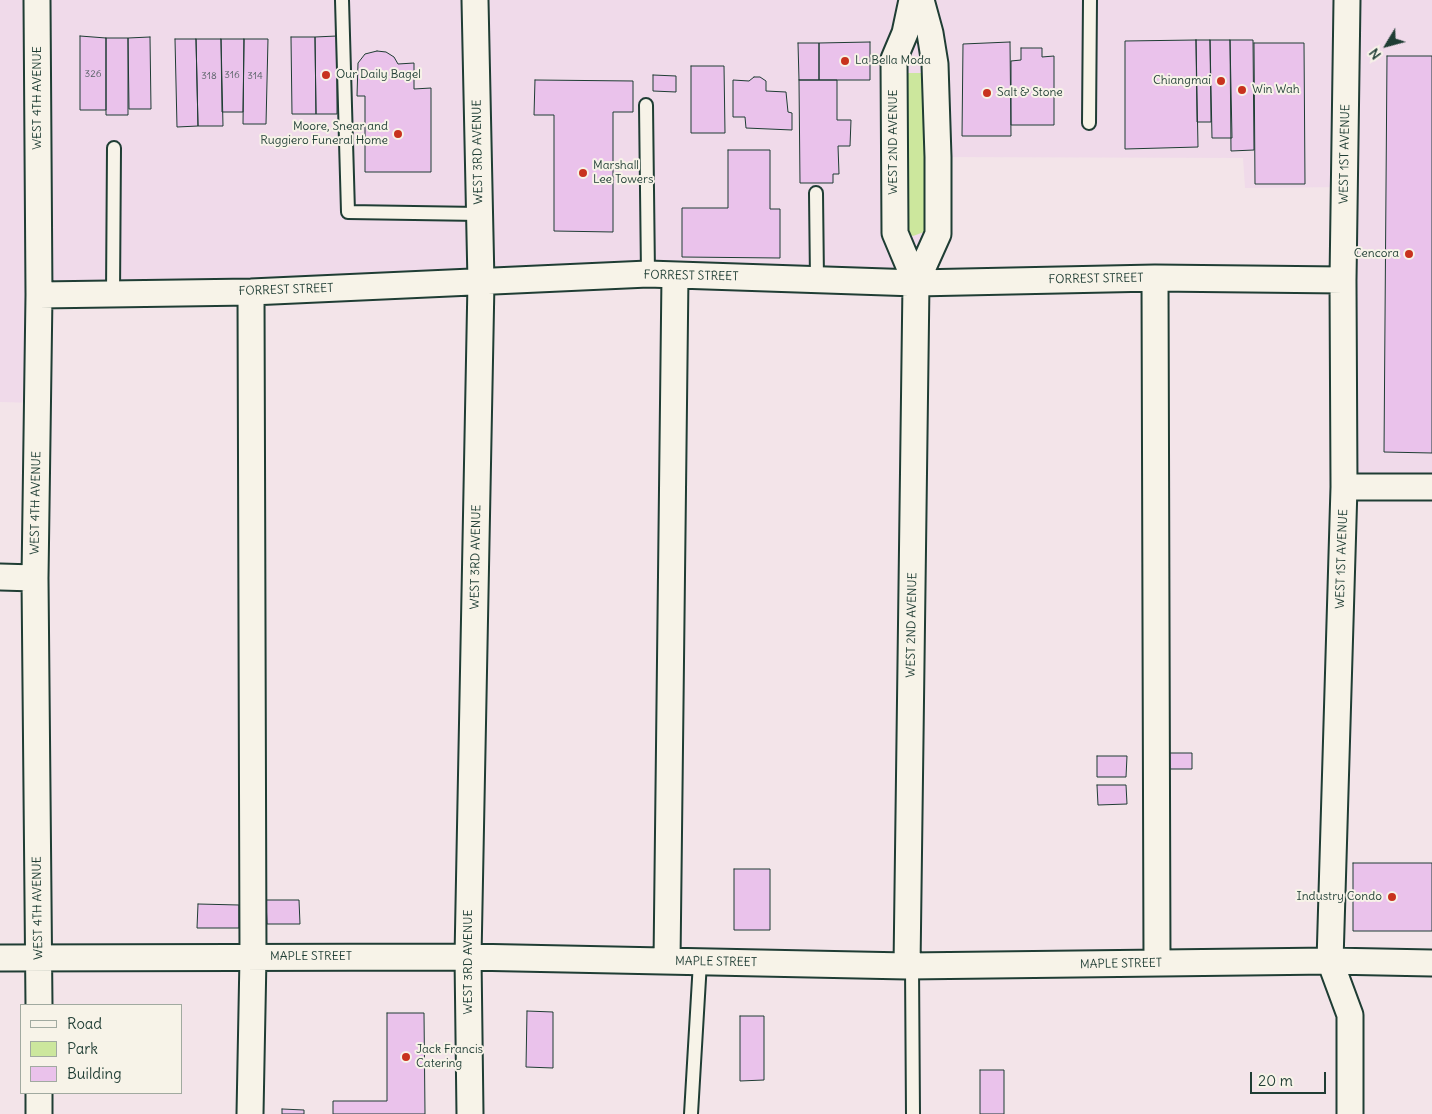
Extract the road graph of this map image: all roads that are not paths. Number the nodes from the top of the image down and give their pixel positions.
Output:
1 (38, 0) edge
2 (342, 0) edge
3 (475, 0) edge
4 (912, 0) edge
5 (921, 0) edge
6 (1090, 0) edge
7 (1347, 0) edge
8 (646, 105) dead end
9 (1088, 123) dead end
10 (114, 148) dead end
11 (816, 193) dead end
12 (480, 214) junction
13 (648, 274) junction
14 (675, 275) junction
15 (1155, 278) junction
16 (817, 280) junction
17 (1343, 280) junction
18 (481, 282) junction
19 (916, 283) junction
20 (251, 292) junction
21 (113, 294) junction
22 (39, 295) junction
23 (1344, 487) junction
24 (1432, 487) edge
25 (0, 577) edge
26 (35, 578) junction
27 (252, 957) junction
28 (468, 957) junction
29 (0, 958) edge
30 (39, 958) junction
31 (666, 961) junction
32 (1330, 961) junction
33 (700, 962) junction
34 (1157, 963) junction
35 (1432, 963) edge
36 (910, 966) junction
37 (39, 1004) edge
38 (39, 1094) edge
39 (40, 1114) edge
40 (250, 1114) edge
41 (470, 1114) edge
42 (691, 1114) edge
43 (913, 1114) edge
44 (1350, 1114) edge

1 - 22 street, WEST 4TH AVENUE
2 - 12 lane
3 - 12 street, WEST 3RD AVENUE
4 - 19 street, WEST 2ND AVENUE
5 - 19 street, WEST 2ND AVENUE
6 - 9 lane
7 - 17 street, WEST 1ST AVENUE
8 - 13 lane
10 - 21 lane
11 - 16 lane
12 - 18 street, WEST 3RD AVENUE
13 - 14 street, FORREST STREET
13 - 18 street, FORREST STREET
14 - 16 street, FORREST STREET
14 - 31 street
15 - 17 street, FORREST STREET
15 - 19 street, FORREST STREET
15 - 34 street
16 - 19 street, FORREST STREET
17 - 23 street, WEST 1ST AVENUE
18 - 20 street, FORREST STREET
18 - 28 street, WEST 3RD AVENUE
19 - 36 street, WEST 2ND AVENUE
20 - 21 street, FORREST STREET
20 - 27 street
21 - 22 street, FORREST STREET
22 - 26 street, WEST 4TH AVENUE
23 - 24 street
23 - 32 street, WEST 1ST AVENUE
25 - 26 street
26 - 30 street, WEST 4TH AVENUE
27 - 28 street, MAPLE STREET
27 - 30 street, MAPLE STREET
27 - 40 street
28 - 31 street, MAPLE STREET
28 - 41 street, WEST 3RD AVENUE
29 - 30 street, MAPLE STREET
30 - 37 street, WEST 4TH AVENUE
31 - 33 street, MAPLE STREET
32 - 34 street, MAPLE STREET
32 - 35 street, MAPLE STREET
32 - 44 street, WEST 1ST AVENUE
33 - 36 street, MAPLE STREET
33 - 42 lane
34 - 36 street, MAPLE STREET
36 - 43 lane
38 - 39 street

